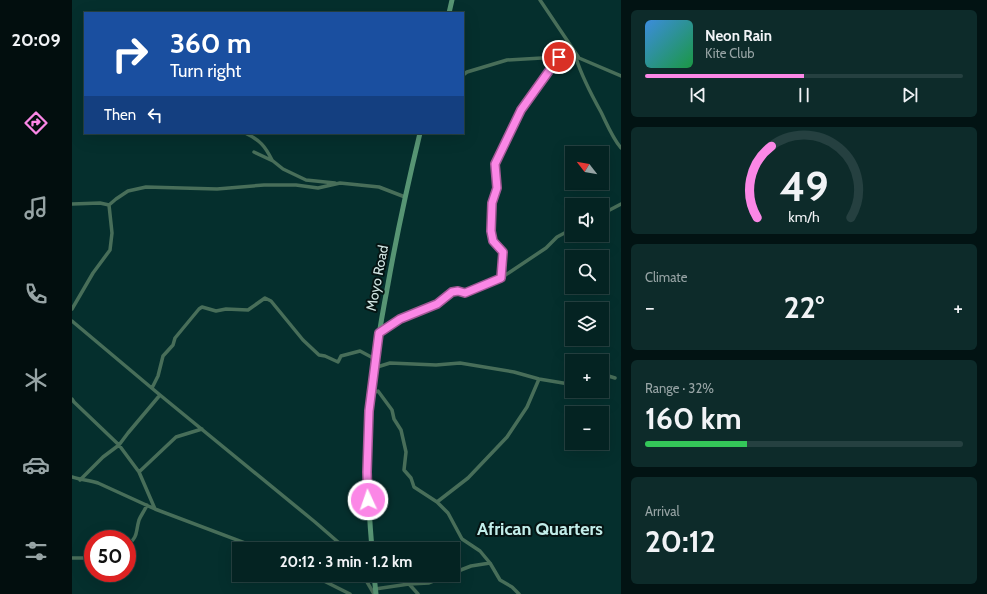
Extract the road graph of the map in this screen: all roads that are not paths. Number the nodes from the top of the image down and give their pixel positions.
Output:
1 (452, 0) edge
2 (540, 0) edge
3 (449, 12) edge
4 (559, 57) junction
5 (577, 58) junction
6 (464, 74) edge
7 (621, 76) edge
8 (248, 134) edge
9 (420, 134) edge
10 (621, 148) edge
11 (254, 152) dead end
12 (273, 161) junction
13 (340, 183) junction
14 (405, 197) junction
15 (621, 204) edge
16 (109, 205) junction
17 (73, 206) edge
18 (609, 210) edge
19 (565, 233) edge
20 (501, 278) junction
21 (72, 309) edge
22 (72, 321) edge
23 (379, 333) junction
24 (375, 359) junction
25 (374, 368) junction
26 (609, 376) edge
27 (539, 378) junction
28 (615, 378) dead end
29 (565, 383) edge
30 (152, 388) junction
31 (371, 394) junction
32 (160, 395) junction
33 (72, 399) edge
34 (202, 429) junction
35 (119, 445) junction
36 (139, 472) junction
37 (72, 477) edge
38 (80, 480) junction
39 (437, 502) junction
40 (147, 505) junction
41 (155, 509) junction
42 (136, 536) edge
43 (242, 542) edge
44 (338, 542) edge
45 (372, 542) edge
46 (72, 558) edge
47 (84, 558) edge
48 (490, 563) junction
49 (460, 570) edge
50 (326, 582) edge
51 (368, 582) edge
52 (374, 582) edge
53 (432, 582) edge
54 (410, 584) junction
55 (375, 592) edge
56 (350, 594) edge
57 (418, 594) edge
58 (519, 594) edge

1 - 3 main road
2 - 5 street
4 - 5 street
4 - 6 street
4 - 20 street
5 - 7 street
5 - 10 street
8 - 12 street
9 - 14 main road, Moyo Road
11 - 12 street
12 - 13 street
13 - 14 street
13 - 16 street
14 - 23 main road, Moyo Road
15 - 18 street
16 - 17 street
16 - 21 street
19 - 20 street
20 - 23 street
22 - 30 street
23 - 24 main road, Moyo Road
24 - 25 main road, Moyo Road
24 - 30 street
25 - 27 street
25 - 31 main road, Moyo Road
26 - 28 street
27 - 29 street
27 - 39 street
30 - 32 street
31 - 39 street
31 - 45 main road, Moyo Road
32 - 34 street
32 - 35 street
33 - 35 street
34 - 36 street
34 - 44 street
35 - 36 street
35 - 38 street
36 - 41 street
37 - 38 street
38 - 40 street
39 - 48 street
40 - 41 street
40 - 42 street
41 - 43 street
46 - 47 street
48 - 49 street
48 - 58 street
50 - 56 street
51 - 55 street
52 - 55 main road
53 - 54 street
54 - 55 street
54 - 57 street

